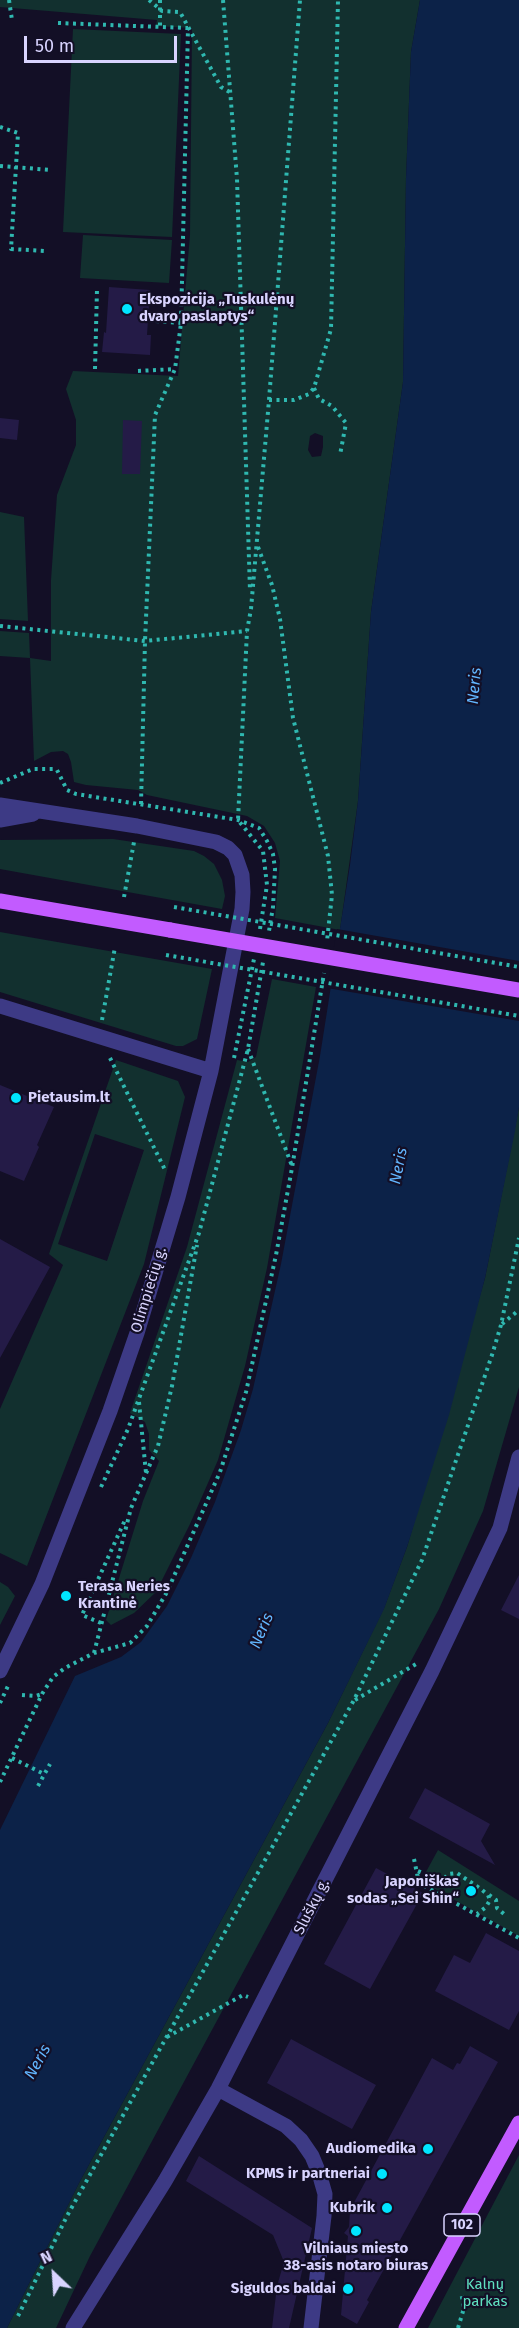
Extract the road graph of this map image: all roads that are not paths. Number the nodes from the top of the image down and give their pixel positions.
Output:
1 (0, 805) edge
2 (41, 813) junction
3 (0, 819) edge
4 (1, 901) edge
5 (519, 990) edge
6 (0, 1006) edge
7 (211, 1071) junction
8 (519, 1457) edge
9 (0, 1671) edge
10 (218, 2089) junction
11 (519, 2123) edge
12 (73, 2328) edge
13 (311, 2328) edge
14 (406, 2328) edge

1 - 2 street
2 - 3 street
2 - 7 street, Olimpiečių g.
4 - 5 main road, bridge
6 - 7 street
7 - 9 street, Olimpiečių g.
8 - 10 street, Sluškų g.
10 - 12 street, Sluškų g.
10 - 13 street
11 - 14 main road, 102

